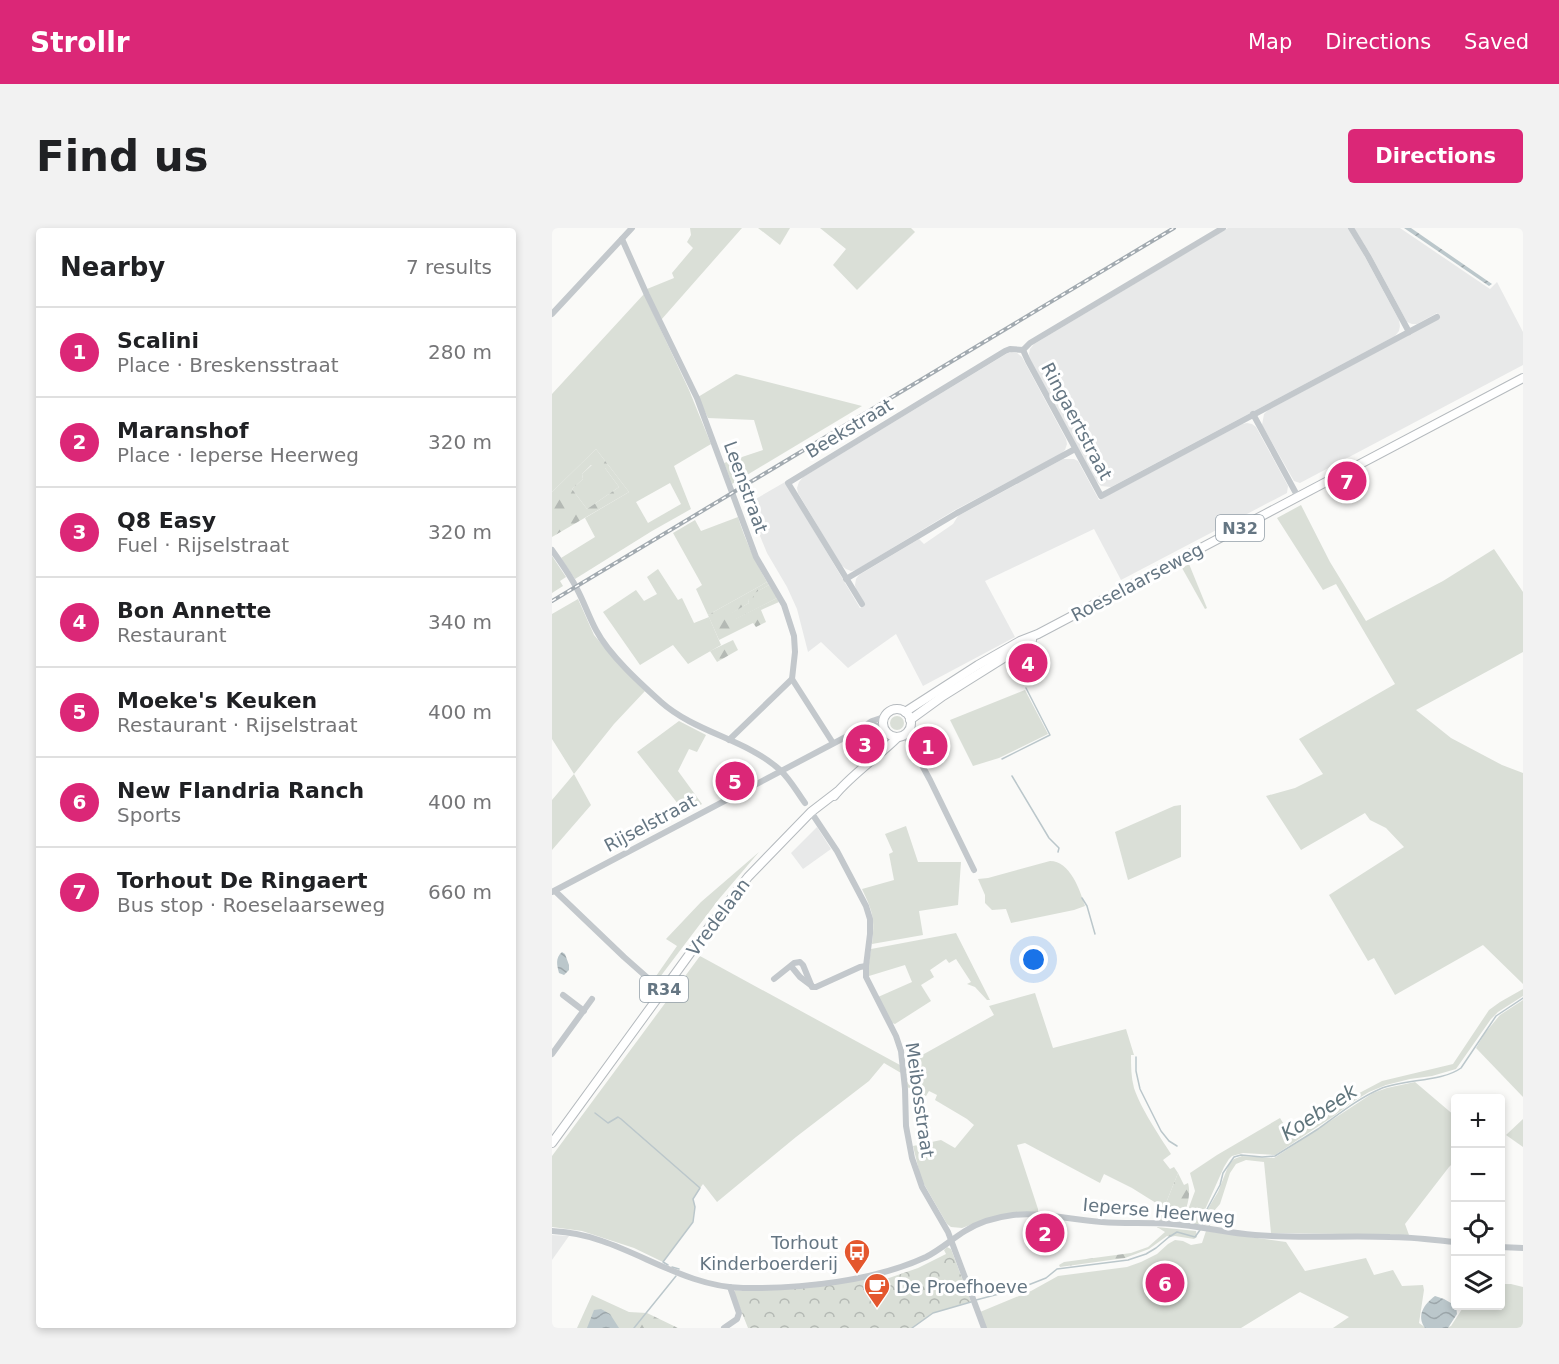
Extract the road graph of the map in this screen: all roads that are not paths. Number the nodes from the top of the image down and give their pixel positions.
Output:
1 (632, 228) edge
2 (1223, 228) edge
3 (1351, 228) edge
4 (622, 239) junction
5 (552, 314) edge
6 (1437, 317) dead end
7 (1408, 332) junction
8 (1023, 350) junction
9 (1523, 378) edge
10 (1253, 414) junction
11 (1075, 449) junction
12 (1298, 497) junction
13 (552, 550) edge
14 (846, 579) junction
15 (861, 604) dead end
16 (1038, 634) junction
17 (792, 679) junction
18 (905, 712) junction
19 (884, 717) junction
20 (910, 720) junction
21 (885, 730) junction
22 (857, 731) junction
23 (901, 736) junction
24 (729, 740) junction
25 (833, 743) junction
26 (879, 754) junction
27 (782, 771) junction
28 (805, 803) dead end
29 (813, 815) junction
30 (974, 870) dead end
31 (553, 892) edge
32 (866, 966) junction
33 (774, 979) dead end
34 (650, 980) dead end
35 (563, 995) dead end
36 (592, 999) dead end
37 (584, 1011) junction
38 (552, 1054) edge
39 (552, 1143) edge
40 (552, 1231) edge
41 (951, 1241) junction
42 (1451, 1242) edge
43 (1505, 1247) edge
44 (1523, 1248) edge
45 (730, 1287) junction
46 (724, 1328) edge
47 (984, 1328) edge

1 - 4 street
2 - 8 street, Ringaertstraat
3 - 7 street
4 - 5 street
4 - 17 street, Leenstraat
6 - 7 street, Ringaertstraat
7 - 10 street, Ringaertstraat
8 - 11 street, Ringaertstraat
8 - 14 street, Beekstraat
9 - 12 main road, Roeselaarseweg / N32
10 - 11 street, Ringaertstraat
10 - 12 street
11 - 14 street
12 - 16 main road, Roeselaarseweg / N32
13 - 24 street
14 - 15 street, Beekstraat
16 - 18 main road, Roeselaarseweg / N32
16 - 20 main road, Roeselaarseweg / N32
17 - 24 street
17 - 25 street
18 - 19 main road, N32
18 - 20 main road
19 - 21 main road
19 - 22 street, Rijselstraat / N32
20 - 23 main road
21 - 22 street, Rijselstraat / N32
21 - 23 main road, N32
21 - 26 main road
22 - 25 street, Rijselstraat / N32
23 - 26 main road, Vredelaan / R34
23 - 30 street
24 - 27 street
25 - 27 street, Rijselstraat / N32
26 - 29 main road, Vredelaan / R34
27 - 28 street
27 - 31 street, Rijselstraat / N32
29 - 32 street, Meibosstraat
29 - 39 main road, Vredelaan / R34
31 - 34 street
32 - 33 street
32 - 41 street, Meibosstraat
35 - 37 street
36 - 37 street
37 - 38 street
40 - 45 street, Ieperse Heerweg
41 - 42 street, Ieperse Heerweg
41 - 45 street, Ieperse Heerweg
41 - 47 street, Meibosstraat
43 - 44 street
45 - 46 street

